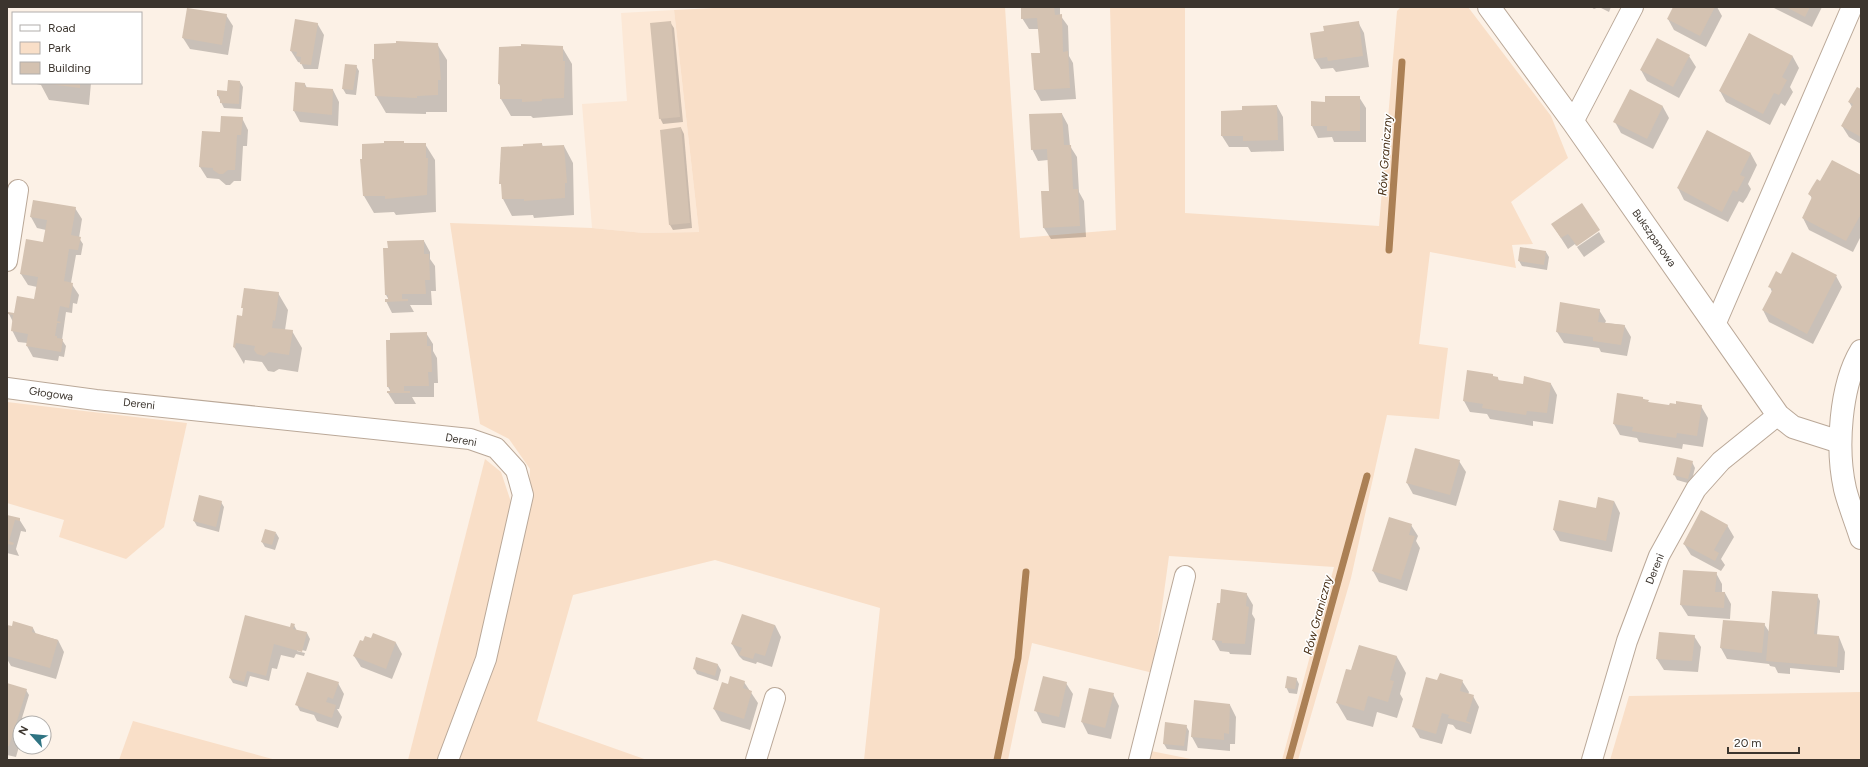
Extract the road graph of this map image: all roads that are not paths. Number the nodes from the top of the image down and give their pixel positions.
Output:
1 (1488, 7) edge
2 (1633, 7) edge
3 (1852, 7) edge
4 (1573, 122) junction
5 (18, 190) dead end
6 (7, 261) edge
7 (1715, 325) junction
8 (1861, 351) edge
9 (7, 388) edge
10 (96, 400) joint
11 (1778, 416) junction
12 (1840, 442) junction
13 (1861, 538) edge
14 (1185, 576) dead end
15 (776, 698) dead end
16 (448, 760) edge
17 (756, 760) edge
18 (1139, 760) edge
19 (1592, 760) edge

1 - 4 street, Bukszpanowa
2 - 4 street
3 - 7 street
4 - 7 street, Bukszpanowa
5 - 6 street
7 - 11 street, Bukszpanowa
8 - 12 street
9 - 10 street, Głogowa
10 - 16 street, Dereni
11 - 12 street, Bukszpanowa
11 - 19 street, Dereni
12 - 13 street
14 - 18 street
15 - 17 street

